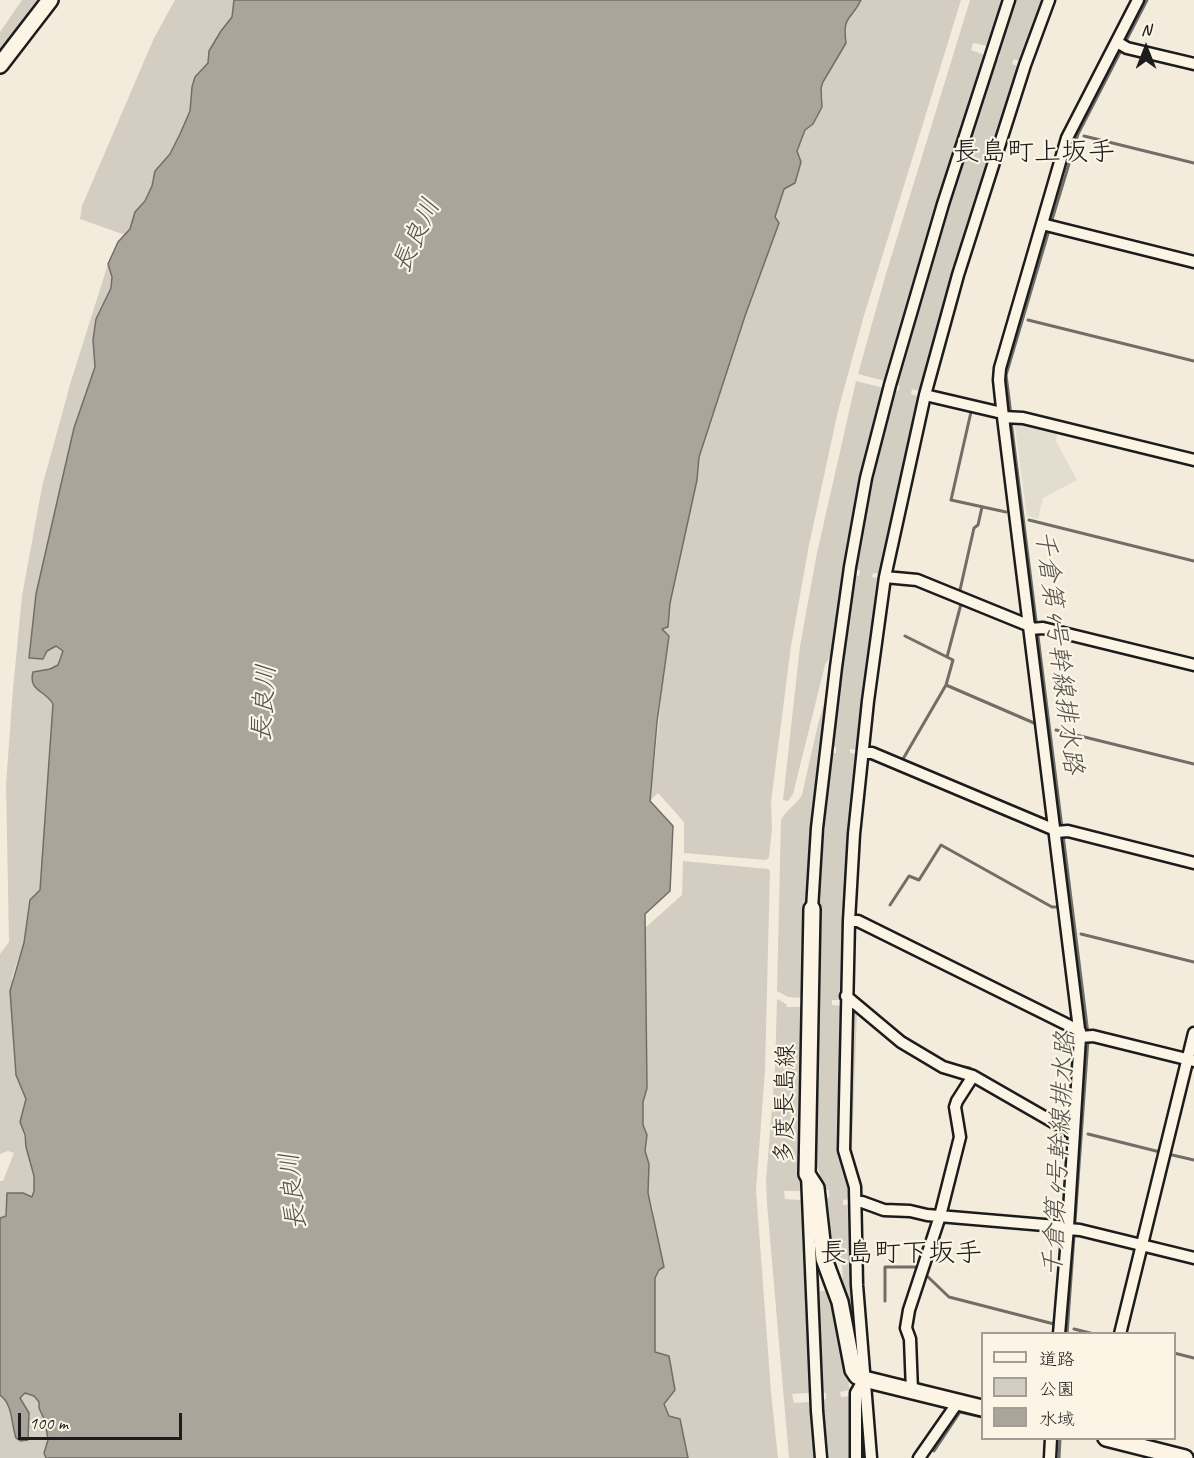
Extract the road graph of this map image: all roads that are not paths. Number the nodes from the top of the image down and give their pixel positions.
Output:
1 (50, 0) edge
2 (1009, 0) edge
3 (1049, 0) edge
4 (1138, 0) edge
5 (1121, 44) junction
6 (1194, 64) edge
7 (0, 65) edge
8 (1047, 226) junction
9 (1194, 262) edge
10 (925, 394) junction
11 (1007, 416) junction
12 (1194, 460) edge
13 (885, 577) junction
14 (1034, 628) junction
15 (1194, 664) edge
16 (863, 753) junction
17 (1059, 831) junction
18 (1194, 863) edge
19 (812, 909) joint
20 (849, 921) junction
21 (846, 996) junction
22 (1194, 1033) edge
23 (1084, 1035) junction
24 (1191, 1060) edge
25 (973, 1076) junction
26 (1074, 1134) junction
27 (807, 1174) junction
28 (856, 1202) junction
29 (940, 1216) junction
30 (1072, 1229) junction
31 (1142, 1245) junction
32 (1194, 1258) edge
33 (1059, 1332) edge
34 (1120, 1332) edge
35 (864, 1379) junction
36 (912, 1391) junction
37 (958, 1402) junction
38 (981, 1408) edge
39 (1051, 1440) edge
40 (1114, 1440) edge
41 (821, 1458) edge
42 (856, 1458) edge
43 (871, 1458) edge
44 (919, 1458) edge
45 (1050, 1458) edge
46 (1185, 1458) edge

1 - 7 main road
2 - 19 street
3 - 10 street
4 - 5 street
5 - 6 street
5 - 8 street
8 - 9 street
8 - 11 street
10 - 11 street
10 - 13 street
11 - 12 street
11 - 14 street
13 - 14 street
13 - 16 street
14 - 15 street
14 - 17 street
16 - 17 street
16 - 20 street
17 - 18 street
17 - 23 street
19 - 27 main road, 多度長島線
20 - 21 street
20 - 23 street
21 - 25 street
21 - 28 street
22 - 24 street
23 - 24 street
23 - 26 street
24 - 31 street
25 - 26 street
25 - 29 street
26 - 30 street
27 - 35 main road, 多度長島線
27 - 41 street
28 - 29 street
28 - 35 street
29 - 30 street
29 - 36 street
30 - 31 street
30 - 33 street
31 - 32 street
31 - 34 street
35 - 36 main road
35 - 42 street
35 - 43 street
36 - 37 main road
37 - 38 main road
37 - 44 street
39 - 45 street
40 - 46 main road

